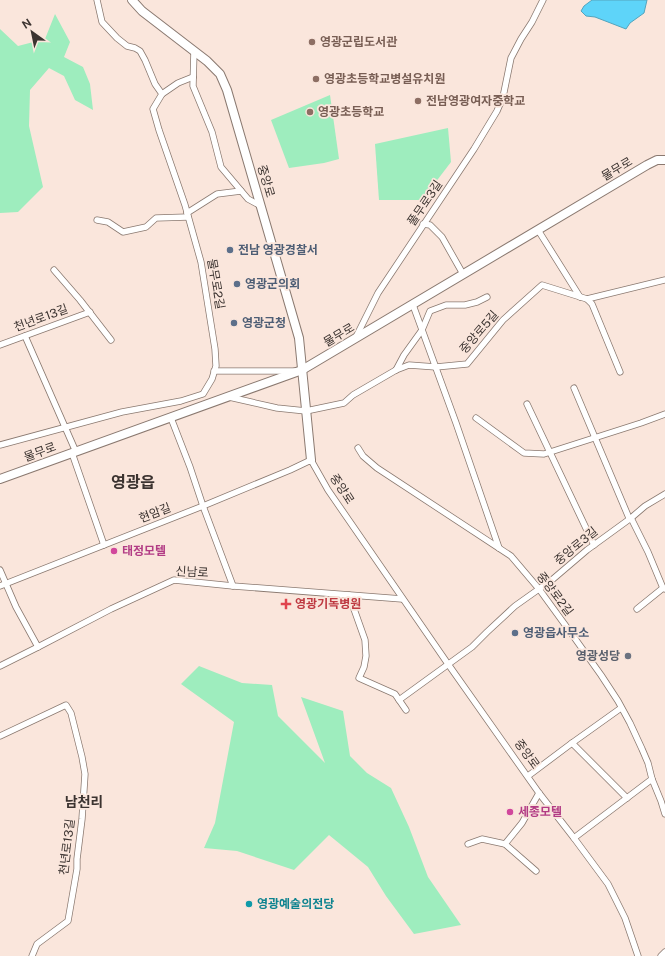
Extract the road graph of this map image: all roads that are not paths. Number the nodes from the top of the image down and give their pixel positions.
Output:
1 (97, 0) edge
2 (132, 0) edge
3 (543, 0) edge
4 (194, 51) junction
5 (193, 77) junction
6 (162, 94) junction
7 (665, 160) edge
8 (241, 191) junction
9 (261, 206) junction
10 (188, 215) junction
11 (97, 220) dead end
12 (424, 224) junction
13 (538, 230) junction
14 (54, 270) dead end
15 (463, 274) junction
16 (665, 280) edge
17 (487, 297) dead end
18 (580, 297) junction
19 (587, 299) junction
20 (412, 305) junction
21 (90, 312) junction
22 (422, 330) junction
23 (25, 336) junction
24 (355, 339) junction
25 (111, 340) dead end
26 (0, 345) edge
27 (436, 367) junction
28 (302, 370) junction
29 (396, 370) junction
30 (214, 371) junction
31 (620, 372) dead end
32 (574, 388) dead end
33 (228, 397) junction
34 (527, 404) dead end
35 (306, 410) junction
36 (665, 414) edge
37 (171, 418) junction
38 (476, 418) dead end
39 (65, 428) junction
40 (595, 438) junction
41 (0, 445) edge
42 (358, 448) dead end
43 (549, 452) junction
44 (74, 453) junction
45 (311, 460) junction
46 (0, 479) edge
47 (665, 494) edge
48 (203, 506) junction
49 (630, 518) junction
50 (104, 545) junction
51 (594, 545) junction
52 (499, 548) junction
53 (0, 570) edge
54 (3, 585) edge
55 (233, 586) junction
56 (539, 589) junction
57 (664, 589) edge
58 (349, 594) junction
59 (402, 599) junction
60 (637, 609) dead end
61 (38, 647) junction
62 (448, 664) junction
63 (0, 666) edge
64 (399, 700) junction
65 (621, 708) junction
66 (406, 710) dead end
67 (0, 736) edge
68 (572, 743) junction
69 (528, 776) junction
70 (652, 779) junction
71 (539, 793) junction
72 (627, 798) junction
73 (665, 814) edge
74 (574, 838) junction
75 (468, 844) dead end
76 (505, 844) junction
77 (536, 871) dead end
78 (665, 952) edge
79 (32, 956) edge
80 (638, 956) edge
81 (661, 956) edge

1 - 6 street
2 - 4 main road, 중앙로
3 - 12 street, 풀무로3길
4 - 5 street
4 - 9 main road, 중앙로
5 - 6 street
5 - 8 street
6 - 10 street, 물무로2길
7 - 13 main road, 물무로
8 - 9 street
8 - 10 street
9 - 28 main road, 중앙로
10 - 11 street
10 - 30 street, 물무로2길
12 - 15 street
12 - 24 street, 풀무로3길
13 - 15 main road, 물무로
13 - 18 street
14 - 21 street, 천년로13길
15 - 20 main road, 물무로
16 - 19 street
17 - 22 street
18 - 19 street, 중앙로5길
18 - 27 street, 중앙로5길
19 - 31 street
20 - 22 street
20 - 24 main road, 물무로
21 - 23 street, 천년로13길
21 - 25 street, 천년로13길
22 - 27 street
22 - 29 street
23 - 26 street, 천년로13길
23 - 39 street
24 - 28 main road, 물무로
27 - 29 street, 중앙로5길
27 - 52 street
28 - 30 street
28 - 33 main road, 물무로
28 - 35 main road, 중앙로
29 - 35 street, 중앙로5길
30 - 39 street, 물무로2길
32 - 40 street
33 - 35 street, 중앙로5길
33 - 37 main road, 물무로
34 - 43 street
35 - 45 main road, 중앙로
36 - 40 street
37 - 44 main road, 물무로
37 - 48 street
38 - 43 street
39 - 41 street, 물무로2길
39 - 44 street
40 - 43 street
40 - 49 street
42 - 52 street, 중앙로2길
43 - 51 street
44 - 46 main road, 물무로
44 - 50 street
45 - 48 street, 현암길
45 - 59 street, 중앙로
47 - 49 street, 중앙로3길
48 - 50 street, 현암길
48 - 55 street
49 - 51 street, 중앙로3길
49 - 57 street
50 - 54 street, 현암길
51 - 56 street, 중앙로3길
52 - 56 street, 중앙로2길
53 - 54 street
54 - 61 street
55 - 58 street, 신남로
55 - 61 street, 신남로
56 - 62 street, 중앙로3길
56 - 65 street, 중앙로2길
57 - 60 street
58 - 59 street, 신남로
58 - 64 street
59 - 62 street, 중앙로
61 - 63 street, 신남로
62 - 64 street, 중앙로3길
62 - 69 street, 중앙로
64 - 66 street
65 - 68 street
65 - 70 street, 중앙로2길
67 - 79 street, 천년로13길
68 - 69 street
68 - 72 street
69 - 71 street, 중앙로
70 - 72 street
70 - 73 street, 중앙로2길
71 - 74 street, 중앙로
71 - 76 street
72 - 74 street
74 - 80 street, 중앙로
75 - 76 street
76 - 77 street
78 - 81 street

